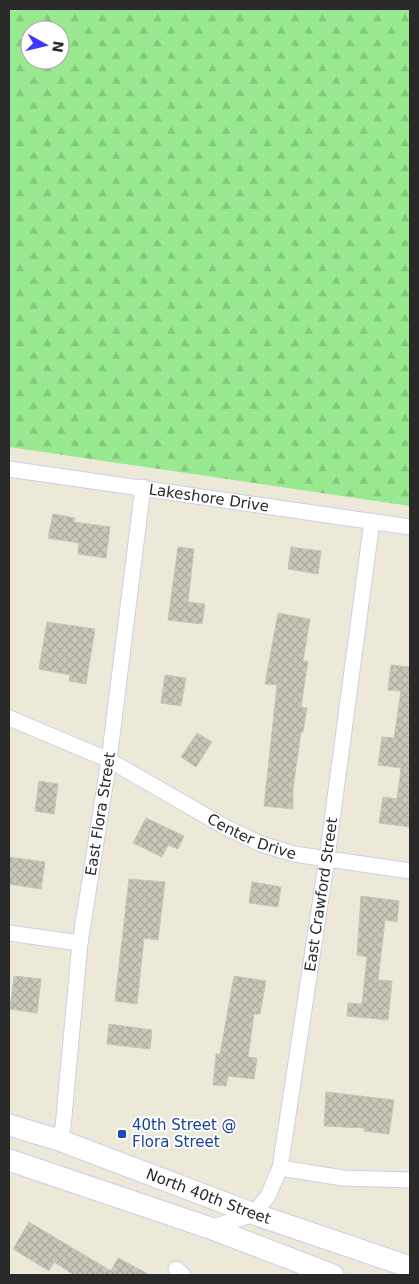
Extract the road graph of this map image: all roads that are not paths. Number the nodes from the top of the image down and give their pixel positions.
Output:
1 (9, 469) edge
2 (143, 487) junction
3 (372, 521) junction
4 (410, 527) edge
5 (9, 718) edge
6 (109, 760) junction
7 (327, 858) junction
8 (410, 871) edge
9 (9, 933) edge
10 (80, 943) junction
11 (9, 1125) edge
12 (58, 1140) junction
13 (9, 1160) edge
14 (280, 1168) junction
15 (410, 1180) edge
16 (254, 1214) junction
17 (210, 1228) junction
18 (407, 1269) edge
19 (333, 1275) edge

1 - 2 street, Lakeshore Drive
2 - 3 street, Lakeshore Drive
2 - 6 street, East Flora Street
3 - 4 street, Lakeshore Drive
3 - 7 street, East Crawford Street
5 - 6 street, Center Drive
6 - 7 street, Center Drive
6 - 10 street, East Flora Street
7 - 8 street, Center Drive
7 - 14 street, East Crawford Street
9 - 10 street
10 - 12 street, East Flora Street
11 - 12 main road, North 40th Street
12 - 16 main road, North 40th Street
13 - 17 main road, North 40th Street
14 - 15 street
14 - 16 street, East Crawford Street
16 - 17 street
16 - 18 main road, North 40th Street
17 - 19 main road, North 40th Street

